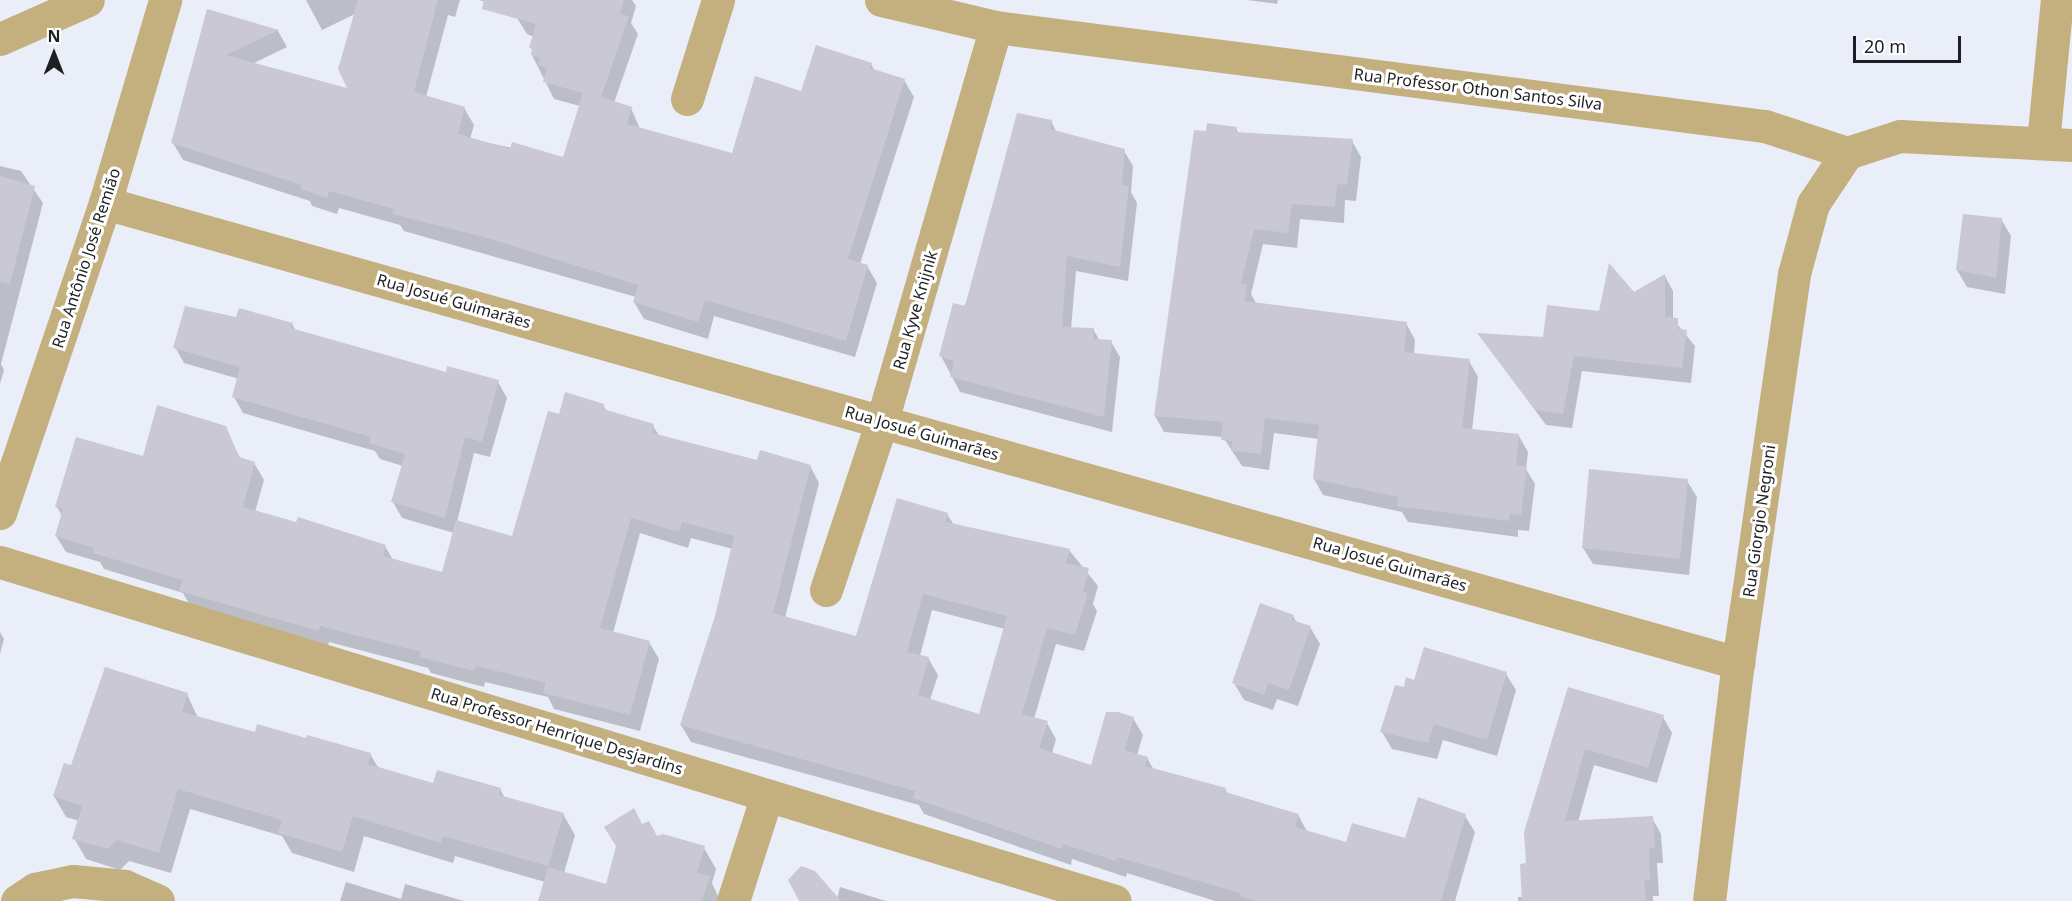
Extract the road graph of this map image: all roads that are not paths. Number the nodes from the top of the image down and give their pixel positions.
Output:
1 (88, 0) edge
2 (165, 0) edge
3 (718, 0) edge
4 (881, 0) edge
5 (2057, 0) edge
6 (996, 27) junction
7 (0, 39) edge
8 (687, 99) dead end
9 (2057, 143) edge
10 (1847, 153) junction
11 (105, 203) junction
12 (882, 421) junction
13 (0, 513) edge
14 (0, 562) edge
15 (826, 590) dead end
16 (1738, 663) junction
17 (767, 795) junction
18 (17, 901) edge
19 (158, 901) edge
20 (733, 901) edge
21 (1114, 901) edge
22 (1709, 901) edge

1 - 7 street
2 - 11 street, Rua Antônio José Remião
3 - 8 street
4 - 6 street, Rua Professor Othon Santos Silva
5 - 9 street
6 - 10 street, Rua Professor Othon Santos Silva
6 - 12 street, Rua Kyve Knijnik
9 - 10 street
10 - 16 street, Rua Giorgio Negroni
11 - 12 street, Rua Josué Guimarães
11 - 13 street, Rua Antônio José Remião
12 - 15 street, Rua Kyve Knijnik
12 - 16 street, Rua Josué Guimarães
14 - 17 street, Rua Professor Henrique Desjardins
16 - 22 street, Rua Giorgio Negroni
17 - 20 street
17 - 21 street, Rua Professor Henrique Desjardins
18 - 19 street

